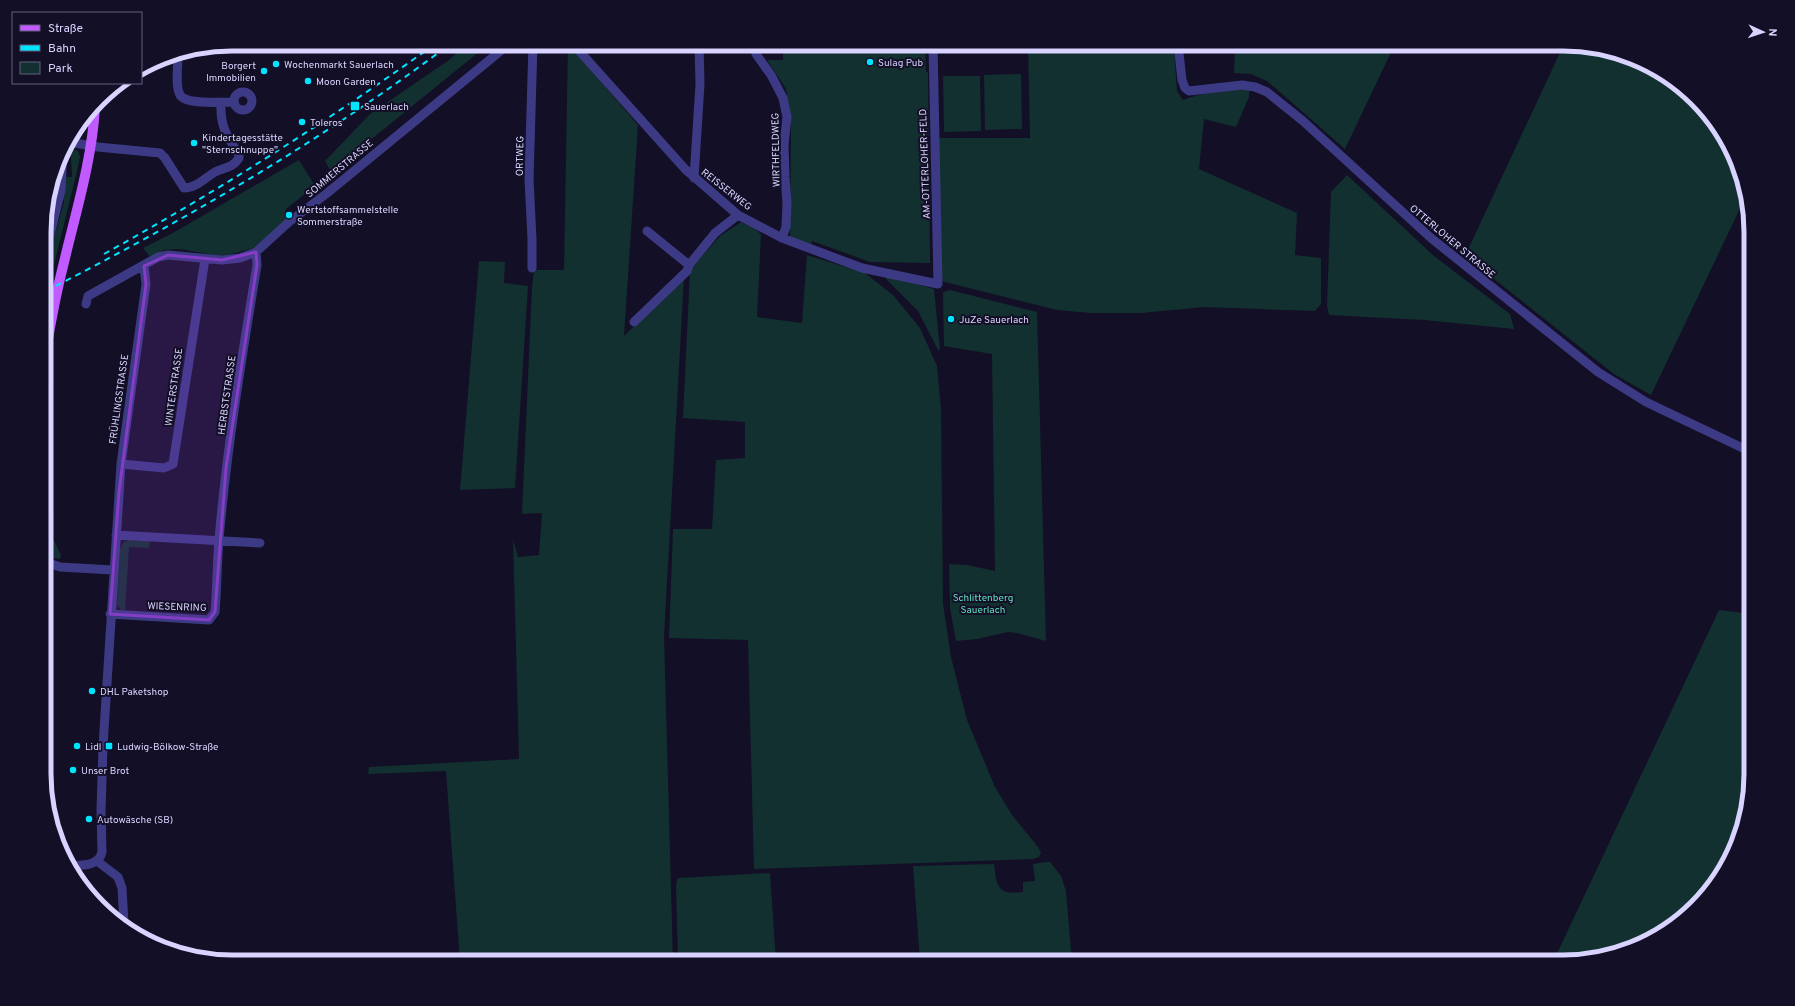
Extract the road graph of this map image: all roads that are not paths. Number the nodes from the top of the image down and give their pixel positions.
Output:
1 (500, 51) edge
2 (533, 51) edge
3 (579, 51) edge
4 (699, 51) edge
5 (755, 51) edge
6 (932, 51) edge
7 (1179, 51) edge
8 (178, 59) edge
9 (221, 102) junction
10 (234, 102) dead end
11 (94, 115) edge
12 (74, 143) edge
13 (91, 146) junction
14 (62, 171) edge
15 (694, 178) junction
16 (738, 215) junction
17 (51, 231) edge
18 (647, 231) dead end
19 (782, 238) junction
20 (256, 252) junction
21 (205, 260) junction
22 (689, 265) junction
23 (144, 266) junction
24 (532, 268) dead end
25 (938, 284) joint
26 (51, 302) edge
27 (86, 304) dead end
28 (634, 322) dead end
29 (1744, 449) edge
30 (121, 464) junction
31 (116, 535) junction
32 (218, 540) junction
33 (260, 543) dead end
34 (51, 564) edge
35 (60, 567) junction
36 (51, 570) edge
37 (113, 570) junction
38 (110, 614) junction
39 (98, 861) junction
40 (75, 865) edge
41 (124, 919) edge

1 - 20 street, SOMMERSTRASSE
2 - 24 street, ORTWEG
3 - 15 street, REISSERWEG
4 - 15 street
5 - 19 street, WIRTHFELDWEG
6 - 25 street, AM-OTTERLOHER-FELD
7 - 29 street, OTTERLOHER STRASSE
8 - 9 street
9 - 10 street
9 - 13 street
11 - 13 main road
12 - 13 street
13 - 26 main road
14 - 17 street
15 - 16 street, REISSERWEG
16 - 19 street, REISSERWEG
16 - 22 street
18 - 22 street
19 - 25 street, REISSERWEG
20 - 21 street, SOMMERSTRASSE
20 - 32 street, HERBSTSTRASSE
21 - 23 street, SOMMERSTRASSE
21 - 30 street, WINTERSTRASSE
22 - 28 street
23 - 27 street, SOMMERSTRASSE
23 - 30 street, FRÜHLINGSTRASSE
30 - 31 street, FRÜHLINGSTRASSE
31 - 32 street
31 - 37 street
32 - 33 street
32 - 38 street, WIESENRING
34 - 35 street
35 - 36 street
35 - 37 street
37 - 38 street
38 - 39 street
39 - 40 street
39 - 41 street

